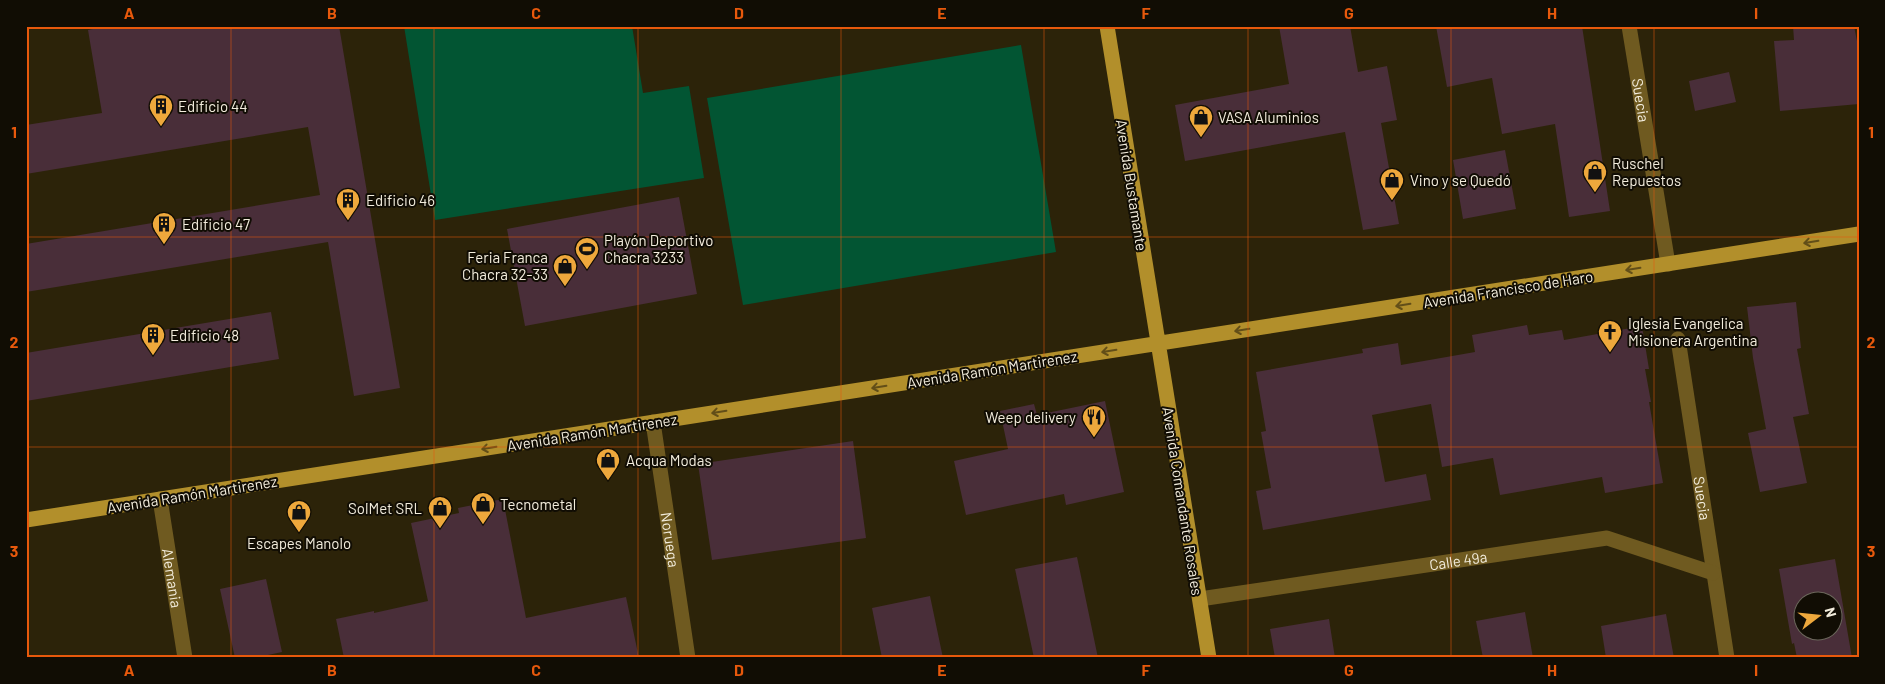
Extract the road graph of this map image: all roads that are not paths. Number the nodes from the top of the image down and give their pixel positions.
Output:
1 (1107, 26) edge
2 (1629, 26) edge
3 (1859, 234) edge
4 (1668, 264) junction
5 (1678, 339) dead end
6 (1157, 344) junction
7 (653, 422) junction
8 (160, 499) junction
9 (26, 520) edge
10 (1714, 574) junction
11 (1200, 599) junction
12 (185, 658) edge
13 (688, 658) edge
14 (1208, 658) edge
15 (1727, 658) edge

1 - 6 main road, Avenida Bustamante
2 - 4 street, Suecia
3 -> 4 main road, Avenida Francisco de Haro
4 -> 6 main road, Avenida Francisco de Haro
5 - 10 street, Suecia
6 -> 7 main road, Avenida Ramón Martirenez
6 - 11 main road, Avenida Comandante Rosales
7 -> 8 main road, Avenida Ramón Martirenez
7 - 13 street, Noruega
8 - 9 main road, Avenida Ramón Martirenez
8 - 12 street, Alemania
10 - 11 street, Calle 49a
10 - 15 street, Suecia
11 - 14 main road, Avenida Comandante Rosales

